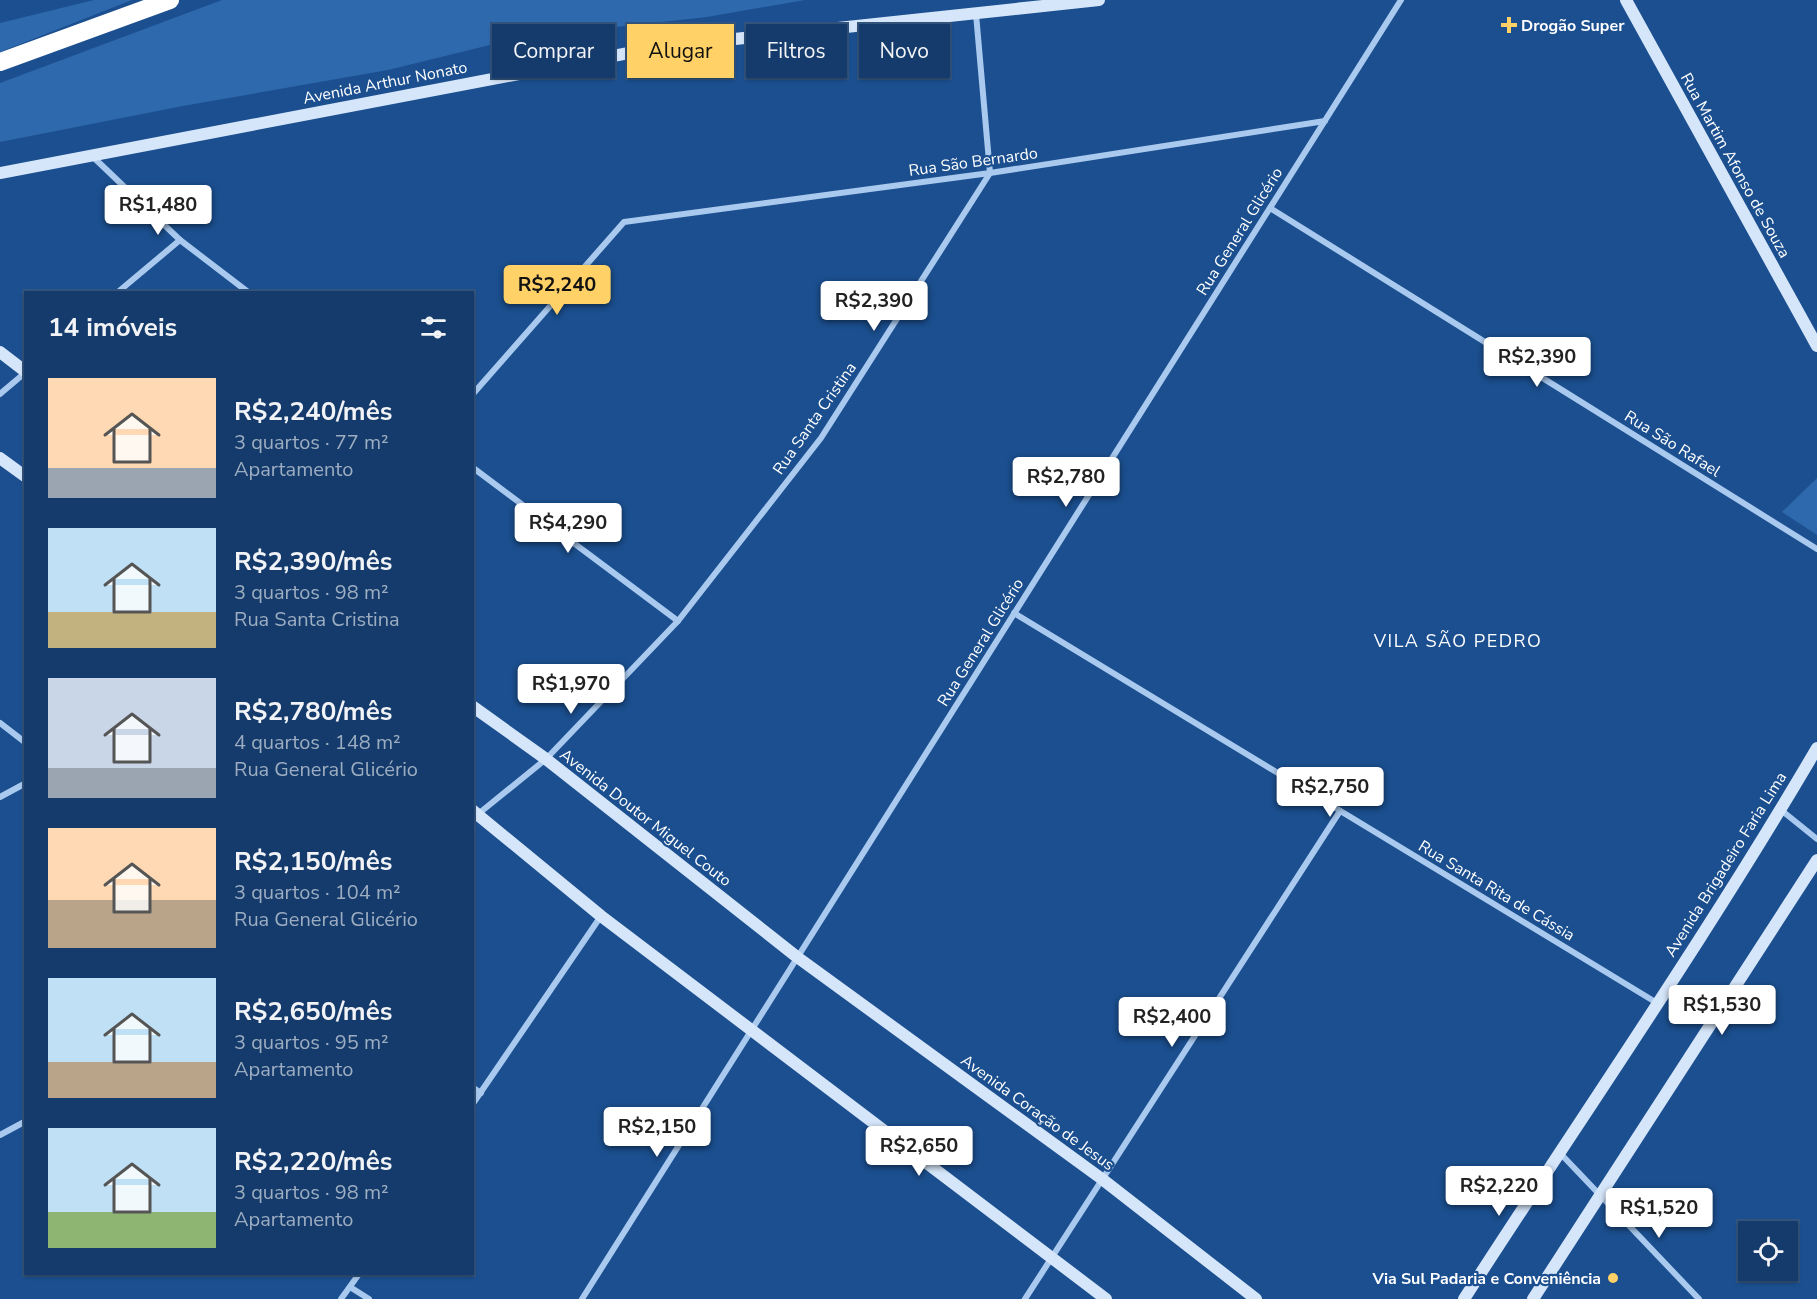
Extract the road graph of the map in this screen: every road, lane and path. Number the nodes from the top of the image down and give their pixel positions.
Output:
1 (170, 0) edge
2 (1099, 0) edge
3 (1401, 0) edge
4 (1626, 0) edge
5 (976, 14) junction
6 (0, 62) edge
7 (1324, 121) junction
8 (90, 155) junction
9 (0, 173) edge
10 (990, 173) junction
11 (1270, 208) junction
12 (180, 240) junction
13 (119, 291) edge
14 (247, 291) edge
15 (1817, 346) edge
16 (0, 352) edge
17 (24, 370) edge
18 (24, 374) edge
19 (474, 393) edge
20 (0, 394) edge
21 (0, 458) edge
22 (474, 468) edge
23 (24, 476) edge
24 (1817, 549) edge
25 (1014, 613) junction
26 (678, 621) junction
27 (474, 707) edge
28 (0, 723) edge
29 (24, 741) edge
30 (1817, 748) edge
31 (546, 759) junction
32 (24, 784) edge
33 (0, 797) edge
34 (1781, 810) junction
35 (1340, 811) junction
36 (474, 815) edge
37 (1817, 839) edge
38 (1817, 860) edge
39 (601, 916) junction
40 (797, 957) junction
41 (1657, 1003) junction
42 (752, 1030) junction
43 (474, 1088) edge
44 (481, 1093) junction
45 (474, 1103) edge
46 (24, 1122) edge
47 (0, 1135) edge
48 (1559, 1152) junction
49 (1102, 1179) junction
50 (1602, 1197) junction
51 (1051, 1258) junction
52 (358, 1275) edge
53 (350, 1287) junction
54 (341, 1299) edge
55 (369, 1299) edge
56 (582, 1299) edge
57 (1025, 1299) edge
58 (1106, 1299) edge
59 (1256, 1299) edge
60 (1464, 1299) edge
61 (1533, 1299) edge
62 (1699, 1299) edge

1 - 6 highway
2 - 5 main road, Avenida Arthur Nonato
3 - 7 street, Rua General Glicério
4 - 15 main road, Rua Martim Afonso de Souza
5 - 8 main road, Avenida Arthur Nonato
5 - 10 street
7 - 10 street, Rua São Bernardo
7 - 11 street, Rua General Glicério
8 - 9 main road, Avenida Arthur Nonato
8 - 12 street
10 - 19 street, Rua São Bernardo
10 - 26 street, Rua Santa Cristina
11 - 24 street, Rua São Rafael
11 - 25 street, Rua General Glicério
12 - 13 street
12 - 14 street
16 - 17 main road
18 - 20 street
21 - 23 main road
22 - 26 street
25 - 35 street, Rua Santa Rita de Cássia
25 - 40 street, Rua General Glicério
26 - 31 street, Rua Santa Cristina
27 - 31 main road, Avenida Doutor Miguel Couto
28 - 29 street
30 - 34 main road, Avenida Brigadeiro Faria Lima
31 - 36 street, Rua Santa Cristina
31 - 40 main road, Avenida Doutor Miguel Couto
32 - 33 street
34 - 37 street
34 - 41 main road, Avenida Brigadeiro Faria Lima
35 - 41 street, Rua Santa Rita de Cássia
35 - 49 street
36 - 39 main road
38 - 50 main road
39 - 42 main road
39 - 44 street
40 - 42 street, Rua General Glicério
40 - 49 main road, Avenida Coração de Jesus
41 - 48 main road, Avenida Brigadeiro Faria Lima
42 - 51 main road
42 - 56 street, Rua General Glicério
43 - 44 street
44 - 45 street
46 - 47 street
48 - 50 street
48 - 60 main road, Avenida Brigadeiro Faria Lima
49 - 51 street
49 - 59 main road, Avenida Coração de Jesus
50 - 61 main road
50 - 62 street
51 - 57 street
51 - 58 main road
52 - 53 street
53 - 54 street
53 - 55 street

